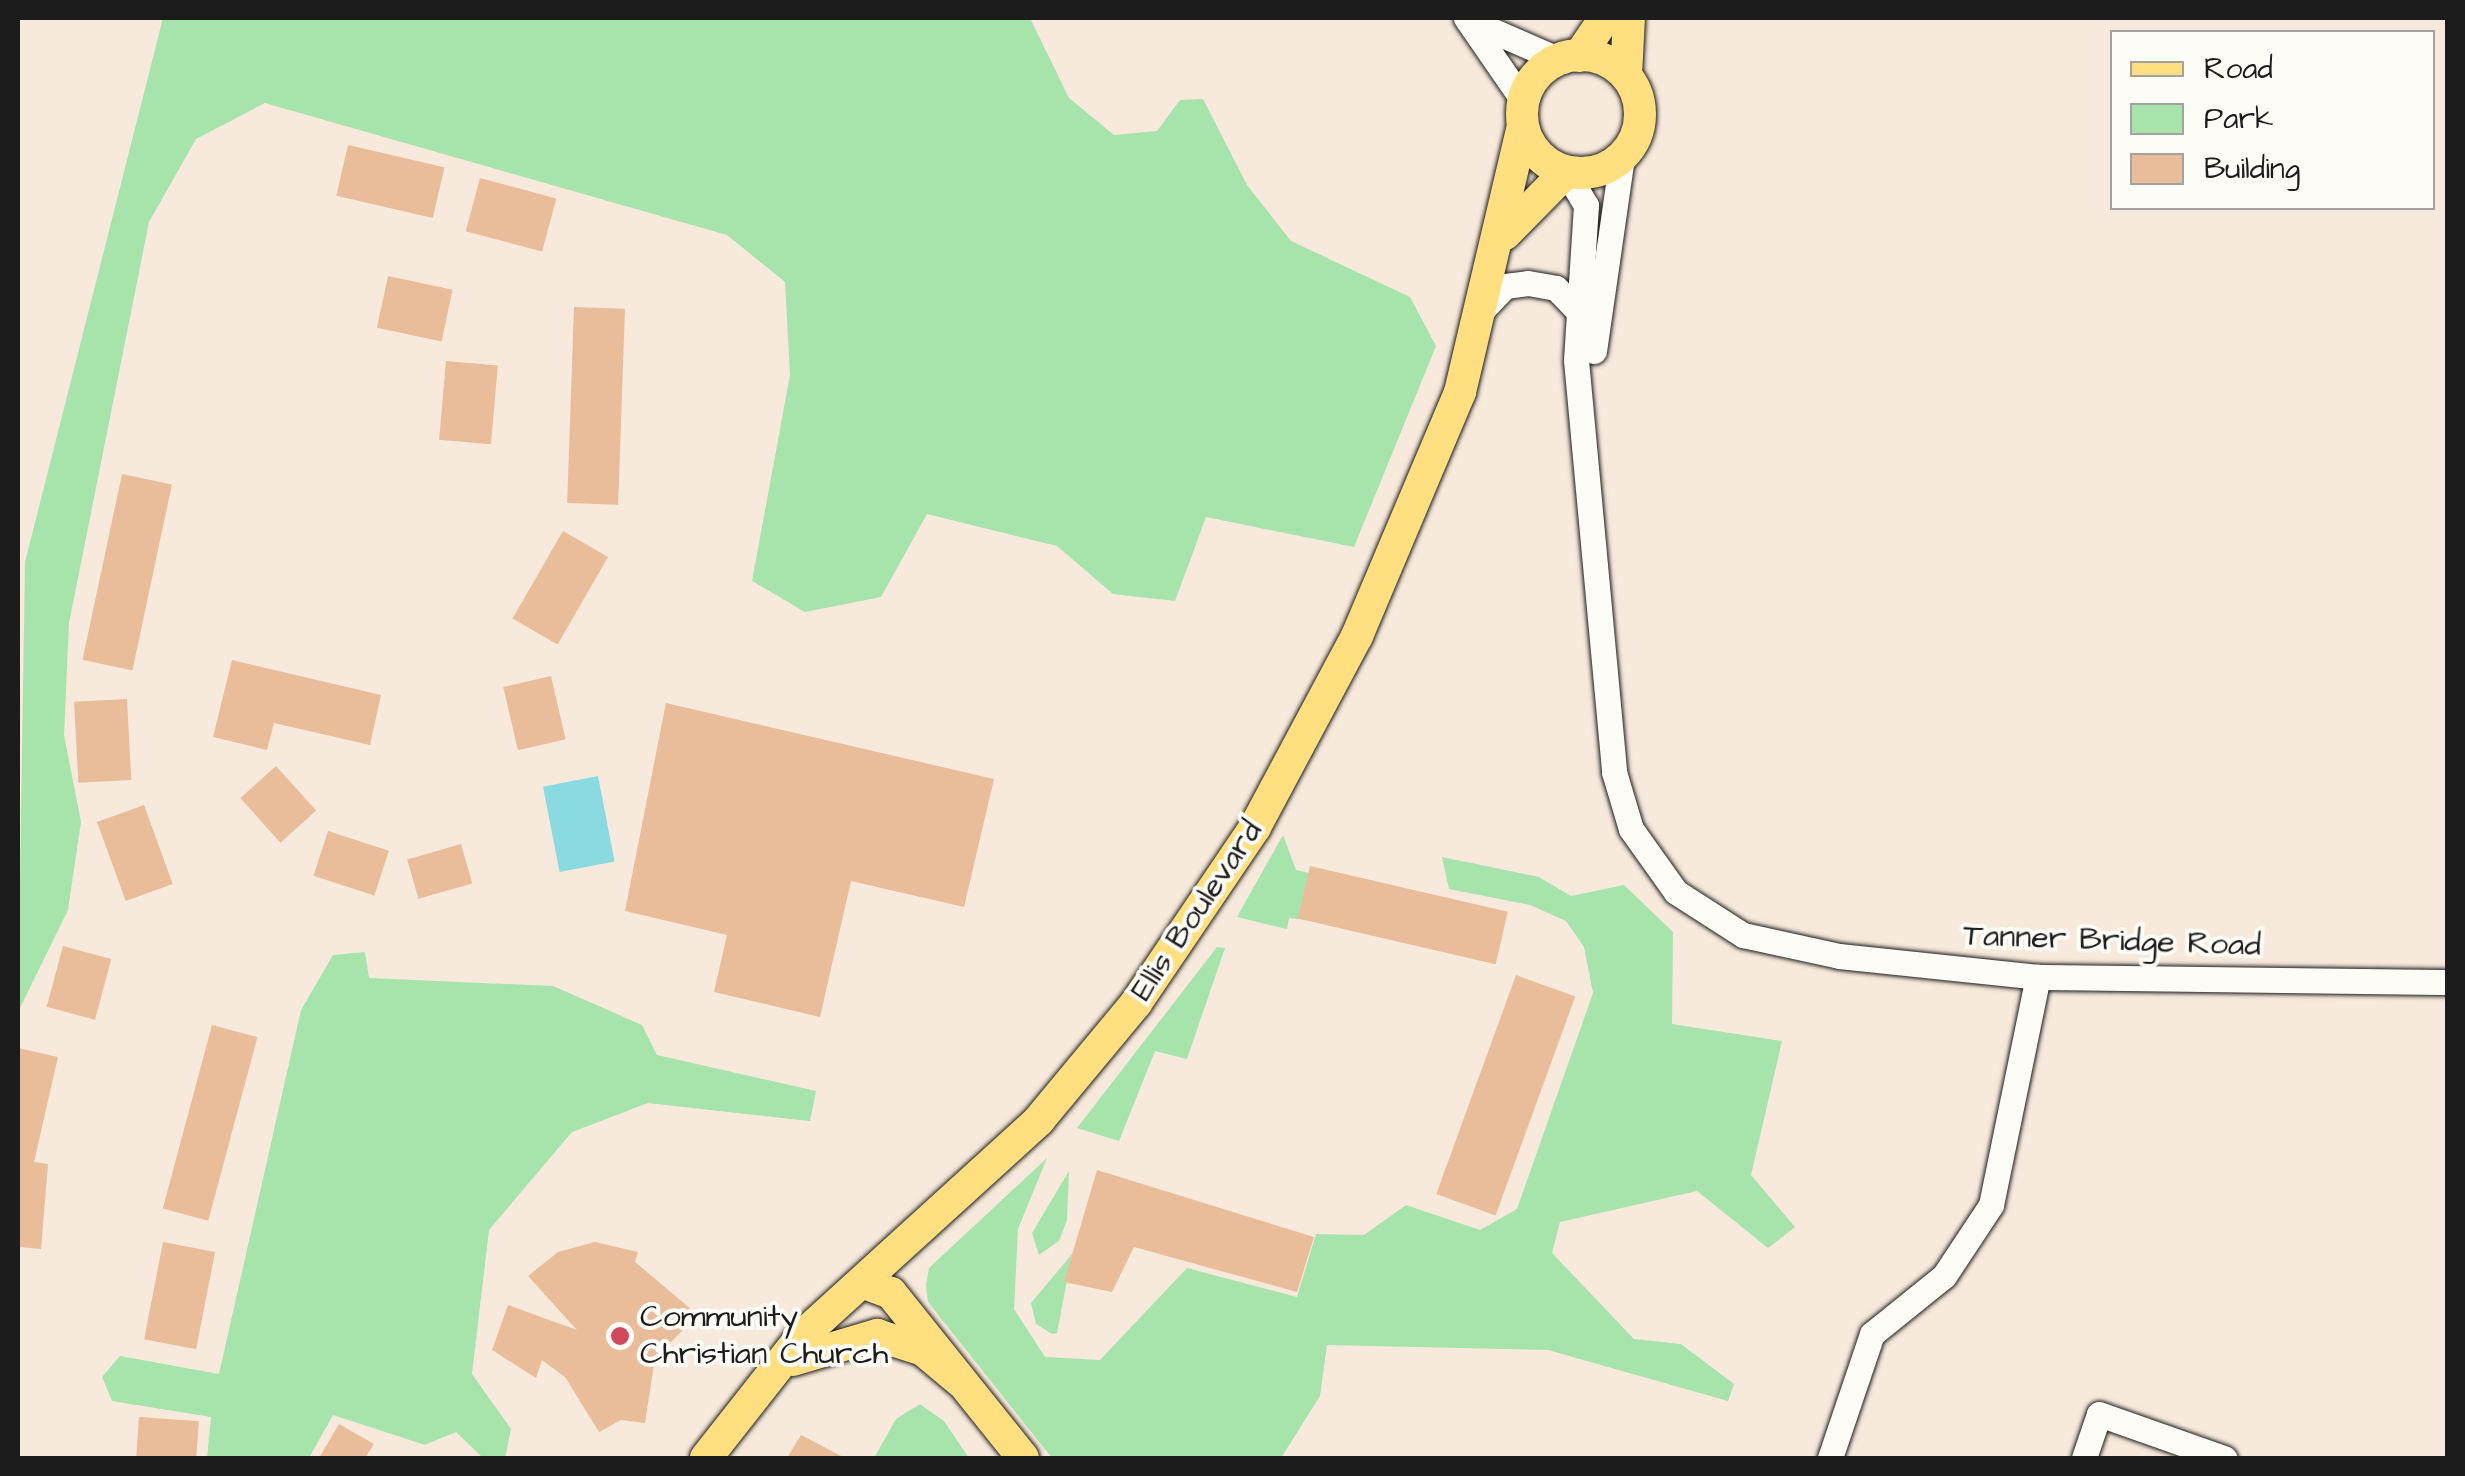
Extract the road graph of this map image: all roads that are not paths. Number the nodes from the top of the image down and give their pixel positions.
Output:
1 (1605, 18) edge
2 (1629, 18) edge
3 (1468, 19) edge
4 (1570, 59) junction
5 (1626, 74) junction
6 (1522, 116) junction
7 (1622, 156) junction
8 (1566, 172) junction
9 (1500, 241) junction
10 (1484, 308) junction
11 (1579, 312) junction
12 (1588, 425) junction
13 (2038, 977) junction
14 (2448, 982) edge
15 (862, 1282) junction
16 (960, 1381) junction
17 (746, 1397) junction
18 (706, 1458) edge
19 (1023, 1458) edge
20 (1830, 1458) edge
21 (2084, 1458) edge
22 (2224, 1458) edge

1 - 4 main road
2 - 5 main road
3 - 4 street
3 - 6 street
4 - 5 main road
4 - 6 main road
5 - 7 main road
6 - 8 main road
6 - 9 main road, Ellis Boulevard
7 - 8 main road
7 - 12 street, Tanner Bridge Road
8 - 9 main road
8 - 11 street, Tanner Bridge Road
9 - 10 main road, Ellis Boulevard
10 - 11 street
10 - 15 main road, Ellis Boulevard
11 - 12 street, Tanner Bridge Road
12 - 13 street, Tanner Bridge Road
13 - 14 street, Tanner Bridge Road
13 - 20 street
15 - 16 main road
15 - 17 main road, Ellis Boulevard
16 - 17 main road
16 - 19 main road
17 - 18 main road, Ellis Boulevard
21 - 22 street

